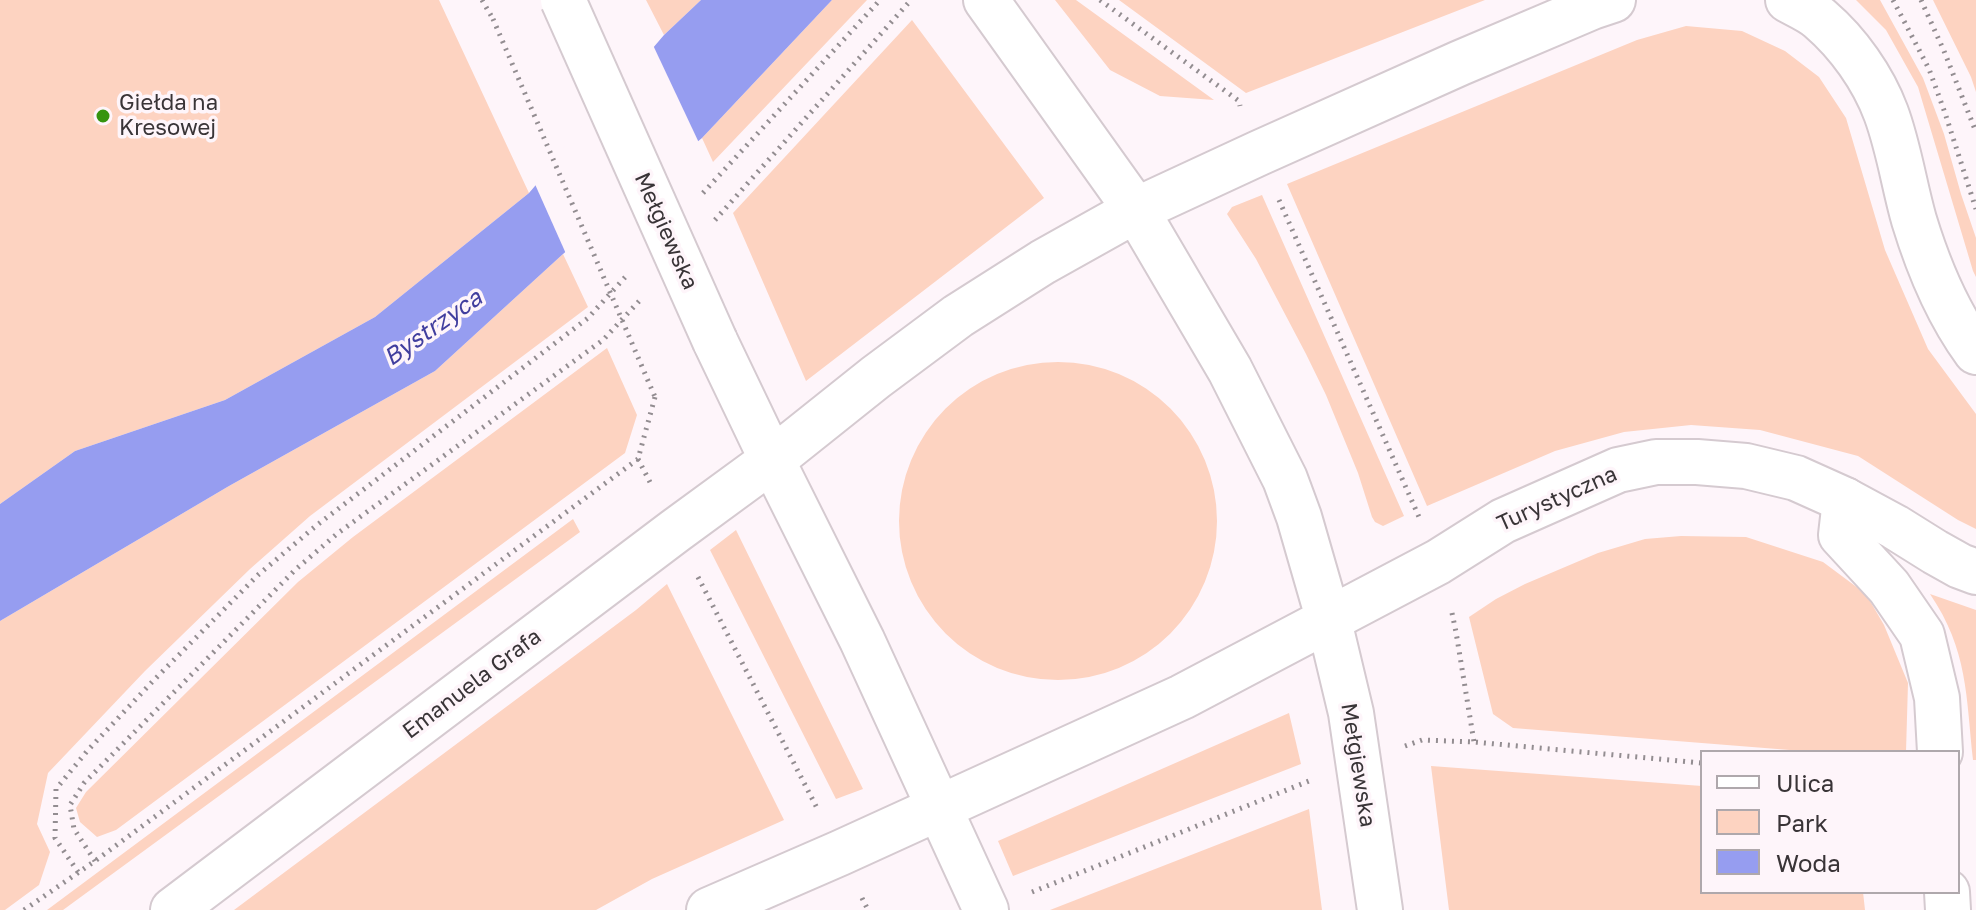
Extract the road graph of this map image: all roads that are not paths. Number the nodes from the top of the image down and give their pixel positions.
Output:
1 (563, 0) edge
2 (986, 0) edge
3 (1613, 0) edge
4 (1788, 0) edge
5 (1136, 210) junction
6 (1976, 352) edge
7 (772, 460) junction
8 (1845, 500) junction
9 (1976, 572) edge
10 (1329, 621) junction
11 (1940, 750) edge
12 (939, 807) junction
13 (173, 910) edge
14 (709, 910) edge
15 (986, 910) edge
16 (1380, 910) edge

1 - 7 main road, Mełgiewska, bridge
2 - 5 main road
3 - 5 main road
4 - 6 main road
5 - 7 main road, Emanuela Grafa
5 - 10 main road, Mełgiewska
7 - 12 main road, Mełgiewska
7 - 13 main road, Emanuela Grafa
8 - 9 main road, Turystyczna
8 - 10 main road, Turystyczna
8 - 11 main road
10 - 12 main road, Turystyczna
10 - 16 main road, Mełgiewska
12 - 14 main road
12 - 15 main road

